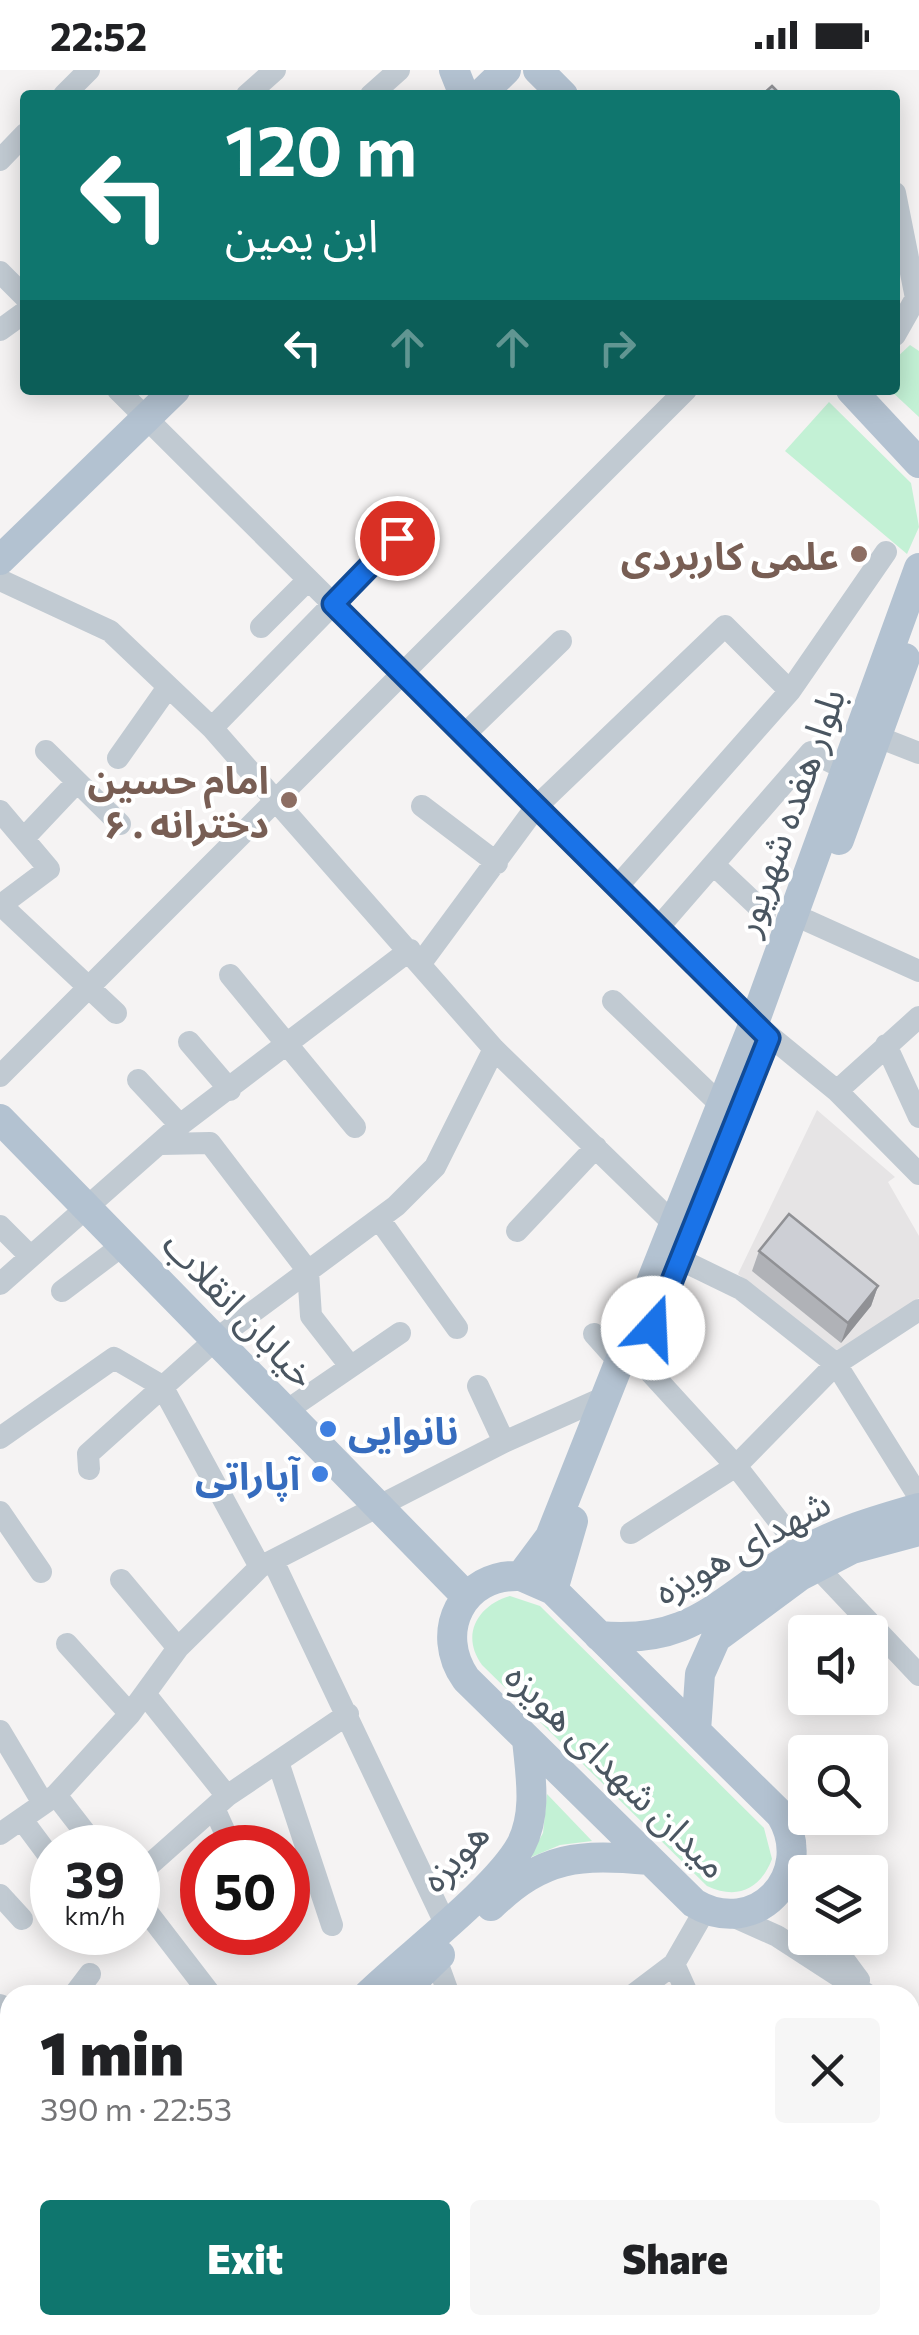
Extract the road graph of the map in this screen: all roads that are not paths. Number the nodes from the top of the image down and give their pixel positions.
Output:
1 (89, 70) edge
2 (275, 70) edge
3 (399, 70) edge
4 (506, 70) edge
5 (538, 70) edge
6 (69, 90) edge
7 (253, 90) edge
8 (377, 90) edge
9 (485, 90) edge
10 (558, 90) edge
11 (20, 139) edge
12 (0, 160) edge
13 (900, 218) edge
14 (0, 272) edge
15 (20, 292) edge
16 (900, 326) edge
17 (123, 395) edge
18 (171, 395) edge
19 (681, 395) edge
20 (855, 395) edge
21 (858, 395) edge
22 (146, 418) junction
23 (919, 432) edge
24 (919, 462) edge
25 (418, 516) dead end
26 (886, 552) dead end
27 (2, 559) edge
28 (919, 568) edge
29 (308, 580) junction
30 (333, 604) junction
31 (919, 619) edge
32 (261, 627) dead end
33 (560, 641) dead end
34 (401, 672) junction
35 (168, 687) junction
36 (790, 691) junction
37 (212, 728) junction
38 (464, 735) junction
39 (878, 737) junction
40 (46, 751) dead end
41 (919, 753) edge
42 (118, 758) dead end
43 (843, 768) junction
44 (76, 782) junction
45 (274, 798) junction
46 (422, 806) dead end
47 (536, 807) junction
48 (0, 811) edge
49 (120, 824) dead end
50 (26, 836) junction
51 (496, 863) junction
52 (714, 865) junction
53 (617, 887) junction
54 (1, 905) edge
55 (765, 913) dead end
56 (808, 920) junction
57 (658, 928) junction
58 (416, 957) junction
59 (919, 970) edge
60 (230, 975) dead end
61 (90, 988) junction
62 (612, 1001) dead end
63 (116, 1013) dead end
64 (919, 1016) edge
65 (761, 1031) junction
66 (287, 1040) junction
67 (189, 1042) dead end
68 (886, 1045) junction
69 (494, 1048) junction
70 (0, 1076) edge
71 (138, 1080) dead end
72 (230, 1090) junction
73 (837, 1091) junction
74 (722, 1106) junction
75 (919, 1117) edge
76 (0, 1119) edge
77 (180, 1124) junction
78 (355, 1127) dead end
79 (162, 1144) junction
80 (596, 1148) junction
81 (919, 1174) edge
82 (85, 1206) junction
83 (379, 1219) junction
84 (674, 1223) junction
85 (0, 1226) edge
86 (516, 1231) dead end
87 (122, 1245) junction
88 (29, 1255) junction
89 (679, 1259) junction
90 (308, 1271) junction
91 (0, 1284) edge
92 (62, 1291) dead end
93 (919, 1310) edge
94 (457, 1328) dead end
95 (400, 1334) dead end
96 (594, 1334) dead end
97 (216, 1340) junction
98 (630, 1362) junction
99 (836, 1364) junction
100 (350, 1366) junction
101 (162, 1386) junction
102 (478, 1386) dead end
103 (605, 1397) junction
104 (286, 1412) junction
105 (0, 1437) edge
106 (504, 1442) junction
107 (736, 1466) junction
108 (89, 1469) dead end
109 (919, 1497) edge
110 (380, 1508) junction
111 (919, 1508) edge
112 (0, 1512) edge
113 (919, 1531) edge
114 (631, 1534) dead end
115 (809, 1559) junction
116 (267, 1564) junction
117 (42, 1572) dead end
118 (521, 1576) junction
119 (121, 1580) dead end
120 (553, 1590) junction
121 (466, 1596) junction
122 (599, 1636) junction
123 (67, 1644) dead end
124 (178, 1648) junction
125 (919, 1675) edge
126 (145, 1694) junction
127 (130, 1714) junction
128 (348, 1714) junction
129 (0, 1731) edge
130 (696, 1731) junction
131 (527, 1739) junction
132 (278, 1762) junction
133 (49, 1799) junction
134 (220, 1802) junction
135 (24, 1821) junction
136 (74, 1825) edge
137 (226, 1825) edge
138 (30, 1829) edge
139 (0, 1834) edge
140 (160, 1855) edge
141 (793, 1855) edge
142 (650, 1860) junction
143 (788, 1872) edge
144 (0, 1895) edge
145 (718, 1913) junction
146 (22, 1919) dead end
147 (444, 1923) junction
148 (332, 1925) dead end
149 (160, 1929) edge
150 (840, 1955) edge
151 (436, 1959) junction
152 (674, 1964) junction
153 (90, 1974) dead end
154 (82, 1985) edge
155 (203, 1985) edge
156 (379, 1985) edge
157 (409, 1985) edge
158 (445, 1985) edge
159 (646, 1985) edge
160 (683, 1985) edge
161 (853, 1985) edge
162 (862, 1985) edge

1 - 6 street
2 - 7 street
3 - 8 street
4 - 9 main road
5 - 10 main road
11 - 12 street
13 - 16 street
14 - 15 street
17 - 22 street
18 - 22 main road
19 - 34 street
20 - 24 main road
21 - 23 main road
22 - 27 main road
22 - 29 street
25 - 30 street
26 - 36 street
27 - 35 street
28 - 43 main road, بلوار هفده شهریور
29 - 30 street
29 - 32 street
30 - 34 street
30 - 37 street
31 - 39 main road, بلوار هفده شهریور
33 - 38 street
34 - 38 street
34 - 45 street
35 - 37 street
35 - 42 street
36 - 47 street
36 - 53 street
37 - 45 street
38 - 47 street
39 - 41 street
39 - 56 main road, بلوار هفده شهریور
40 - 44 street
43 - 52 street
43 - 65 main road, بلوار هفده شهریور
44 - 49 street
44 - 50 street
45 - 58 street
45 - 61 street
46 - 51 street
47 - 51 street
47 - 53 street
48 - 50 street
50 - 54 street
51 - 58 street
52 - 55 street
52 - 57 street
53 - 57 street
54 - 61 street
56 - 59 street
56 - 65 main road, بلوار هفده شهریور
57 - 65 street
58 - 66 street
58 - 69 street
60 - 66 street
61 - 63 street
61 - 70 street
62 - 74 street
64 - 68 street
65 - 73 street
65 - 74 main road, بلوار هفده شهریور
65 - 89 main road, بلوار هفده شهریور
66 - 72 street
66 - 78 street
67 - 72 street
68 - 73 street
68 - 75 street
69 - 80 street
69 - 83 street
71 - 77 street
72 - 77 street
73 - 81 street
74 - 84 main road, بلوار هفده شهریور
76 - 82 main road, خیابان انقلاب
77 - 79 street
79 - 82 street
79 - 90 street
80 - 84 street
80 - 86 street
82 - 87 main road, خیابان انقلاب
82 - 88 street
83 - 90 street
83 - 94 street
84 - 98 main road, بلوار هفده شهریور
85 - 88 street
87 - 92 street
87 - 97 main road, خیابان انقلاب
88 - 91 street
89 - 98 main road, بلوار هفده شهریور
89 - 99 street
90 - 97 street
90 - 100 street
93 - 99 street
95 - 100 street
96 - 98 street
97 - 101 street
97 - 104 main road, خیابان انقلاب
98 - 103 main road, بلوار هفده شهریور
98 - 107 street
98 - 120 main road, بلوار هفده شهریور
99 - 107 street
99 - 109 street
100 - 104 street
101 - 105 street
101 - 108 street
101 - 116 street
102 - 106 street
103 - 106 street
103 - 118 main road, بلوار هفده شهریور
104 - 110 main road, خیابان انقلاب
106 - 110 street
107 - 114 street
107 - 115 street
110 - 116 street
110 - 121 main road, خیابان انقلاب
111 - 115 main road, شهدای هویزه
112 - 117 street
113 - 115 main road, شهدای هویزه
115 - 122 main road, شهدای هویزه
115 - 125 street
115 - 130 main road, شهدای هویزه
116 - 124 street
116 - 128 street
118 - 120 main road, میدان شهدای هویزه
118 - 121 main road
119 - 124 street
120 - 122 main road, میدان شهدای هویزه
121 - 131 main road, میدان شهدای هویزه
122 - 130 main road, میدان شهدای هویزه
123 - 127 street
124 - 126 street
126 - 127 street
126 - 134 street
127 - 133 street
128 - 132 street
128 - 147 street
129 - 133 street
130 - 141 main road, میدان شهدای هویزه
131 - 142 main road, میدان شهدای هویزه
131 - 147 main road, هویزه
132 - 134 street
132 - 148 street
133 - 135 street
133 - 136 street
134 - 137 street
134 - 140 street
135 - 138 street
135 - 139 street
142 - 145 main road, میدان شهدای هویزه
142 - 151 main road, هویزه
143 - 145 main road, میدان شهدای هویزه
144 - 146 street
145 - 152 street
145 - 161 street
147 - 156 main road, هویزه
149 - 155 street
150 - 162 street
151 - 157 main road, هویزه
151 - 158 street
152 - 159 street
152 - 160 street
153 - 154 street

